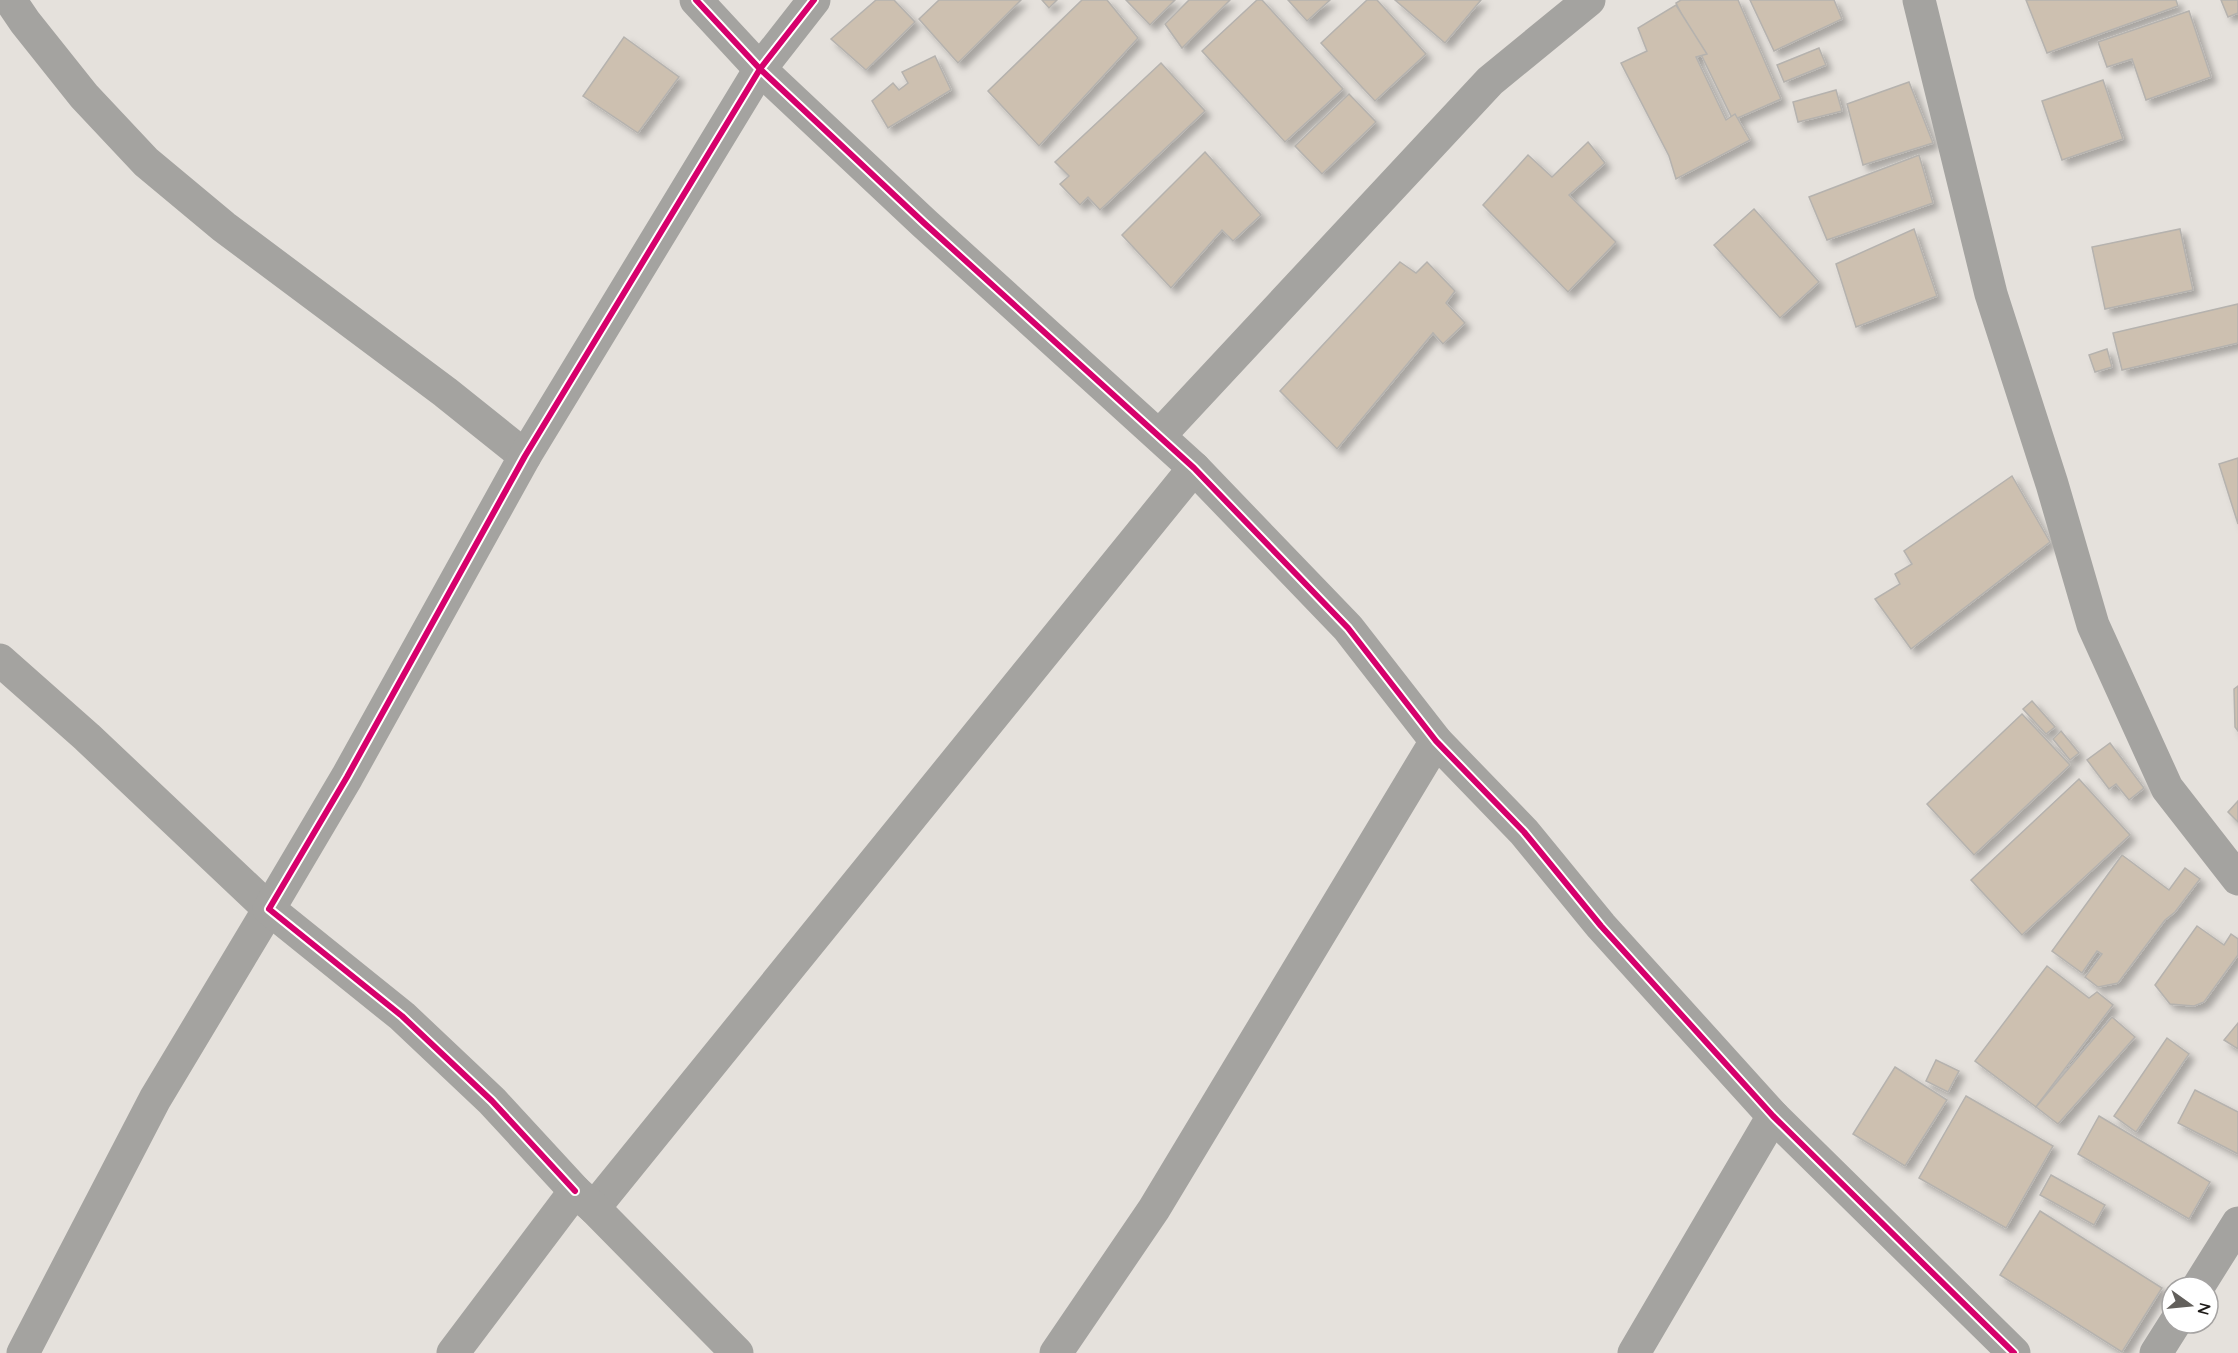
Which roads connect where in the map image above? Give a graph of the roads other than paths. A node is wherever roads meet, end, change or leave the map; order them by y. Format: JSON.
{"nodes":[{"id":1,"x":10,"y":0,"type":"edge"},
{"id":2,"x":696,"y":0,"type":"edge"},
{"id":3,"x":814,"y":0,"type":"edge"},
{"id":4,"x":1589,"y":0,"type":"edge"},
{"id":5,"x":1919,"y":0,"type":"edge"},
{"id":6,"x":760,"y":69,"type":"junction"},
{"id":7,"x":1160,"y":435,"type":"junction"},
{"id":8,"x":525,"y":456,"type":"junction"},
{"id":9,"x":1194,"y":468,"type":"junction"},
{"id":10,"x":0,"y":660,"type":"edge"},
{"id":11,"x":1436,"y":741,"type":"junction"},
{"id":12,"x":2238,"y":879,"type":"edge"},
{"id":13,"x":269,"y":909,"type":"junction"},
{"id":14,"x":1773,"y":1116,"type":"junction"},
{"id":15,"x":584,"y":1200,"type":"junction"},
{"id":16,"x":2238,"y":1223,"type":"edge"},
{"id":17,"x":2206,"y":1275,"type":"edge"},
{"id":18,"x":2167,"y":1335,"type":"edge"},
{"id":19,"x":23,"y":1353,"type":"edge"},
{"id":20,"x":453,"y":1353,"type":"edge"},
{"id":21,"x":737,"y":1353,"type":"edge"},
{"id":22,"x":1056,"y":1353,"type":"edge"},
{"id":23,"x":1634,"y":1353,"type":"edge"},
{"id":24,"x":2014,"y":1353,"type":"edge"},
{"id":25,"x":2156,"y":1353,"type":"edge"}],
"edges":[{"from":1,"to":8,"type":"street"},
{"from":2,"to":6,"type":"street"},
{"from":3,"to":6,"type":"street"},
{"from":4,"to":7,"type":"street"},
{"from":5,"to":12,"type":"street"},
{"from":6,"to":7,"type":"street"},
{"from":6,"to":8,"type":"street"},
{"from":7,"to":9,"type":"street"},
{"from":8,"to":13,"type":"street"},
{"from":9,"to":11,"type":"street"},
{"from":9,"to":15,"type":"street"},
{"from":10,"to":13,"type":"street"},
{"from":11,"to":14,"type":"street"},
{"from":11,"to":22,"type":"street"},
{"from":13,"to":15,"type":"street"},
{"from":13,"to":19,"type":"street"},
{"from":14,"to":23,"type":"street"},
{"from":14,"to":24,"type":"street"},
{"from":15,"to":20,"type":"street"},
{"from":15,"to":21,"type":"street"},
{"from":16,"to":17,"type":"street"},
{"from":18,"to":25,"type":"street"}]}
